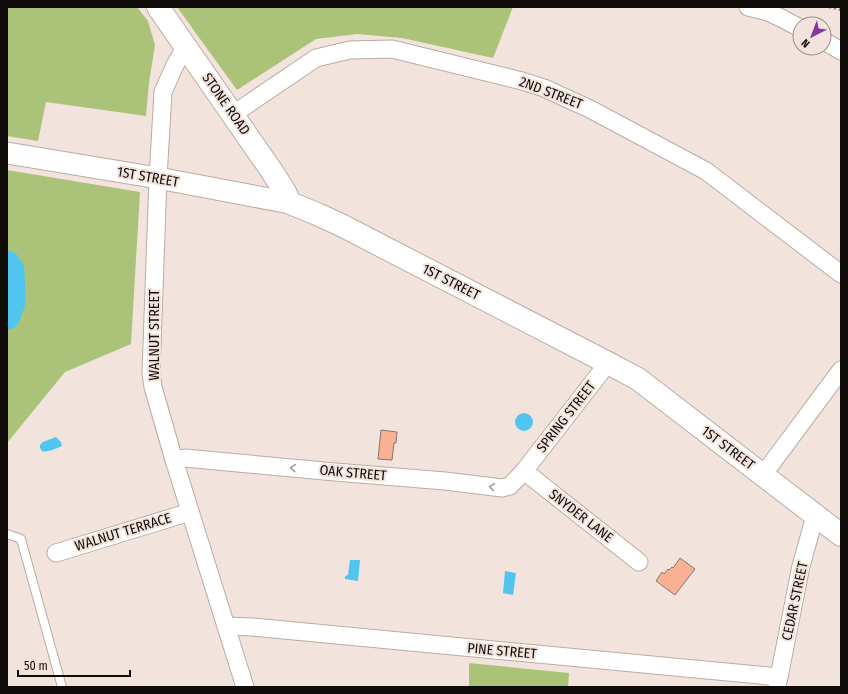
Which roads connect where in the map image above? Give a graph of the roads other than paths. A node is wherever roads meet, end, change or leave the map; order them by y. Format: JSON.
{"nodes":[{"id":1,"x":158,"y":7,"type":"edge"},
{"id":2,"x":748,"y":7,"type":"edge"},
{"id":3,"x":792,"y":24,"type":"edge"},
{"id":4,"x":186,"y":46,"type":"junction"},
{"id":5,"x":832,"y":46,"type":"edge"},
{"id":6,"x":841,"y":51,"type":"edge"},
{"id":7,"x":232,"y":115,"type":"junction"},
{"id":8,"x":7,"y":153,"type":"edge"},
{"id":9,"x":158,"y":178,"type":"junction"},
{"id":10,"x":290,"y":204,"type":"junction"},
{"id":11,"x":841,"y":274,"type":"edge"},
{"id":12,"x":608,"y":363,"type":"junction"},
{"id":13,"x":841,"y":370,"type":"edge"},
{"id":14,"x":174,"y":460,"type":"junction"},
{"id":15,"x":524,"y":471,"type":"junction"},
{"id":16,"x":763,"y":475,"type":"junction"},
{"id":17,"x":190,"y":512,"type":"junction"},
{"id":18,"x":815,"y":516,"type":"junction"},
{"id":19,"x":7,"y":534,"type":"edge"},
{"id":20,"x":841,"y":535,"type":"edge"},
{"id":21,"x":56,"y":553,"type":"dead end"},
{"id":22,"x":639,"y":562,"type":"dead end"},
{"id":23,"x":226,"y":626,"type":"junction"},
{"id":24,"x":778,"y":682,"type":"edge"},
{"id":25,"x":62,"y":687,"type":"edge"},
{"id":26,"x":244,"y":687,"type":"edge"}],
"edges":[{"from":1,"to":4,"type":"main road","name":"STONE ROAD"},
{"from":2,"to":3,"type":"street"},
{"from":4,"to":7,"type":"main road","name":"STONE ROAD"},
{"from":4,"to":9,"type":"street","name":"WALNUT STREET"},
{"from":5,"to":6,"type":"street"},
{"from":7,"to":10,"type":"main road","name":"STONE ROAD"},
{"from":7,"to":11,"type":"street","name":"2ND STREET"},
{"from":8,"to":9,"type":"street","name":"1ST STREET"},
{"from":9,"to":10,"type":"street","name":"1ST STREET"},
{"from":9,"to":14,"type":"street","name":"WALNUT STREET"},
{"from":10,"to":12,"type":"main road","name":"1ST STREET"},
{"from":12,"to":15,"type":"street","name":"SPRING STREET"},
{"from":12,"to":16,"type":"main road","name":"1ST STREET"},
{"from":13,"to":16,"type":"street"},
{"from":15,"to":14,"type":"street","name":"OAK STREET","one_way":true},
{"from":14,"to":17,"type":"street","name":"WALNUT STREET"},
{"from":15,"to":22,"type":"street","name":"SNYDER LANE"},
{"from":16,"to":18,"type":"main road","name":"1ST STREET"},
{"from":17,"to":21,"type":"street","name":"WALNUT TERRACE"},
{"from":17,"to":23,"type":"street","name":"WALNUT STREET"},
{"from":18,"to":20,"type":"main road","name":"1ST STREET"},
{"from":18,"to":24,"type":"street","name":"CEDAR STREET"},
{"from":19,"to":25,"type":"lane"},
{"from":23,"to":24,"type":"street","name":"PINE STREET"},
{"from":23,"to":26,"type":"street","name":"WALNUT STREET"}]}
